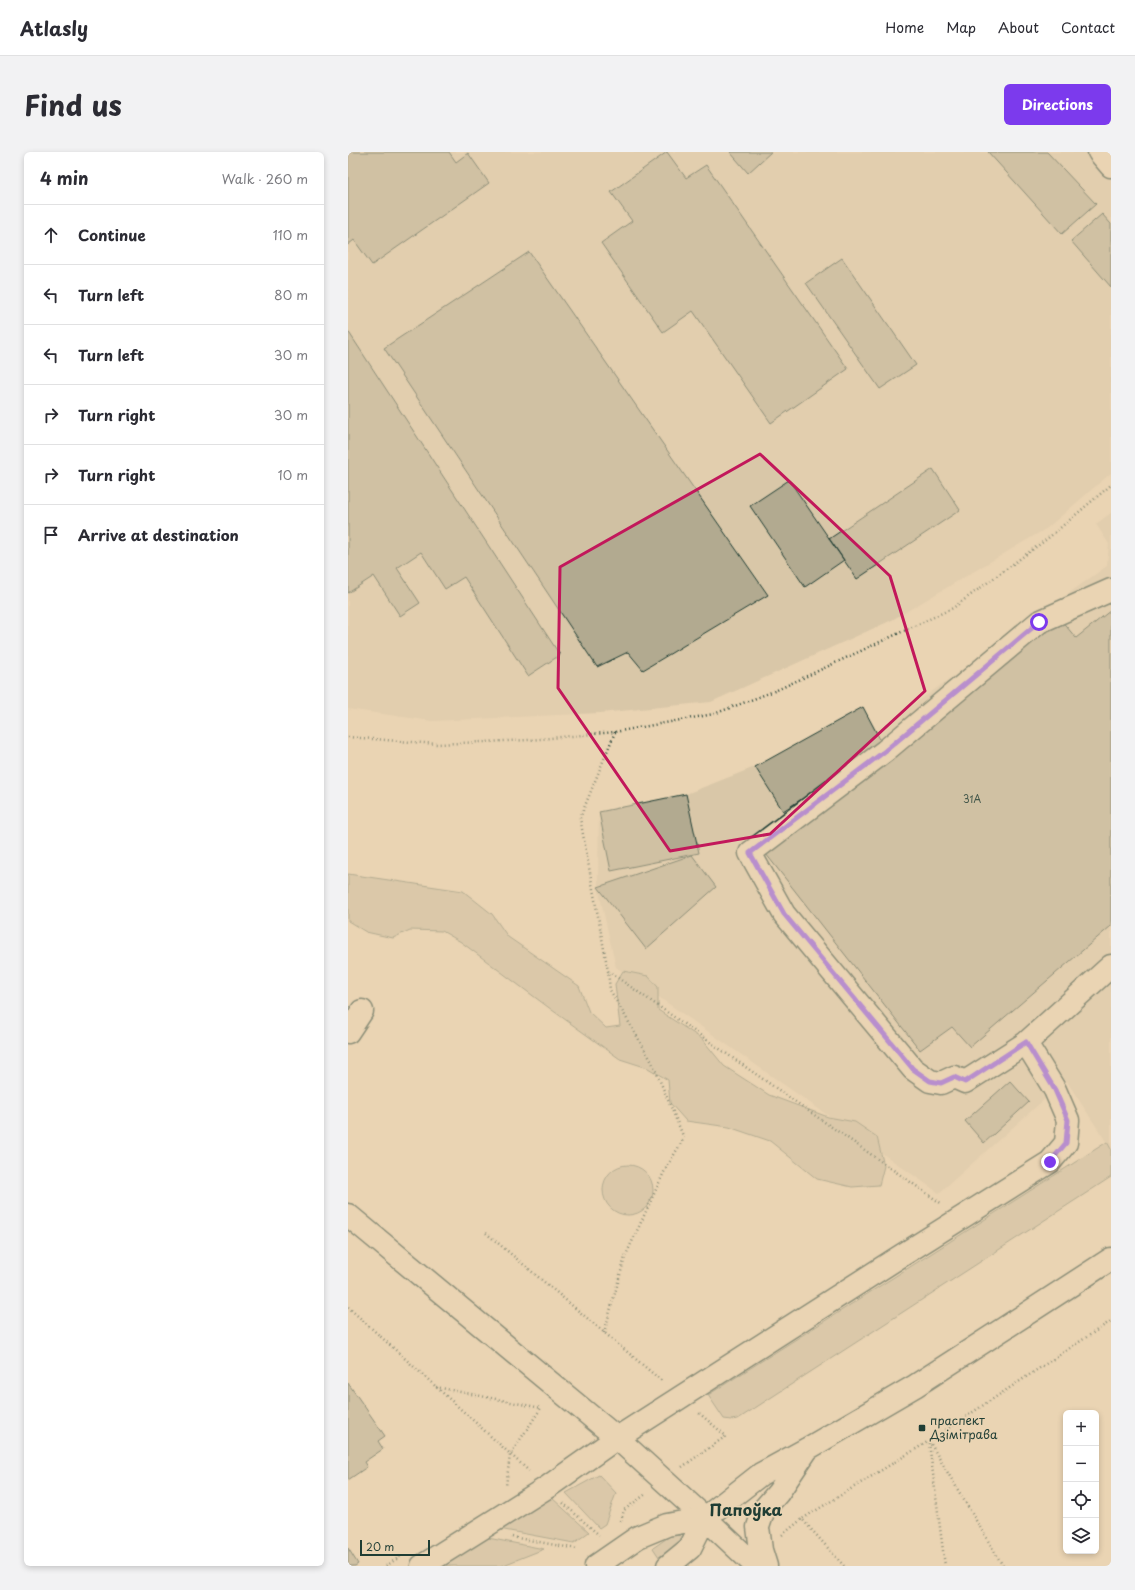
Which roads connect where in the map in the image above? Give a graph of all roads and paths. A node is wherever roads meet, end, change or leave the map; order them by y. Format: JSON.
{"nodes":[{"id":1,"x":1099,"y":152,"type":"edge"},
{"id":2,"x":1111,"y":166,"type":"edge"},
{"id":3,"x":1111,"y":485,"type":"edge"},
{"id":4,"x":1111,"y":590,"type":"edge"},
{"id":5,"x":615,"y":732,"type":"junction"},
{"id":6,"x":348,"y":737,"type":"edge"},
{"id":7,"x":1111,"y":966,"type":"edge"},
{"id":8,"x":608,"y":971,"type":"junction"},
{"id":9,"x":362,"y":1011,"type":"dead end"},
{"id":10,"x":348,"y":1032,"type":"edge"},
{"id":11,"x":1026,"y":1042,"type":"junction"},
{"id":12,"x":348,"y":1214,"type":"edge"},
{"id":13,"x":962,"y":1217,"type":"junction"},
{"id":14,"x":486,"y":1233,"type":"dead end"},
{"id":15,"x":1109,"y":1264,"type":"edge"},
{"id":16,"x":348,"y":1308,"type":"edge"},
{"id":17,"x":1111,"y":1321,"type":"edge"},
{"id":18,"x":604,"y":1333,"type":"junction"},
{"id":19,"x":436,"y":1387,"type":"junction"},
{"id":20,"x":681,"y":1397,"type":"junction"},
{"id":21,"x":726,"y":1436,"type":"dead end"},
{"id":22,"x":617,"y":1438,"type":"junction"},
{"id":23,"x":929,"y":1441,"type":"junction"},
{"id":24,"x":807,"y":1449,"type":"junction"},
{"id":25,"x":510,"y":1455,"type":"junction"},
{"id":26,"x":546,"y":1487,"type":"junction"},
{"id":27,"x":506,"y":1489,"type":"dead end"},
{"id":28,"x":705,"y":1518,"type":"junction"},
{"id":29,"x":802,"y":1519,"type":"junction"},
{"id":30,"x":478,"y":1530,"type":"junction"},
{"id":31,"x":599,"y":1535,"type":"dead end"},
{"id":32,"x":777,"y":1538,"type":"dead end"},
{"id":33,"x":577,"y":1549,"type":"dead end"},
{"id":34,"x":422,"y":1566,"type":"edge"},
{"id":35,"x":596,"y":1566,"type":"edge"},
{"id":36,"x":668,"y":1566,"type":"edge"},
{"id":37,"x":756,"y":1566,"type":"edge"},
{"id":38,"x":766,"y":1566,"type":"edge"},
{"id":39,"x":844,"y":1566,"type":"edge"},
{"id":40,"x":945,"y":1566,"type":"edge"},
{"id":41,"x":1003,"y":1566,"type":"edge"}],
"edges":[{"from":1,"to":2,"type":"main road"},
{"from":3,"to":5,"type":"path"},
{"from":4,"to":11,"type":"main road"},
{"from":5,"to":6,"type":"path"},
{"from":5,"to":8,"type":"path"},
{"from":7,"to":11,"type":"main road"},
{"from":8,"to":13,"type":"path"},
{"from":8,"to":18,"type":"path"},
{"from":9,"to":10,"type":"main road"},
{"from":11,"to":13,"type":"main road"},
{"from":12,"to":22,"type":"main road"},
{"from":13,"to":20,"type":"main road"},
{"from":14,"to":18,"type":"path"},
{"from":15,"to":24,"type":"main road"},
{"from":16,"to":19,"type":"path"},
{"from":17,"to":23,"type":"path"},
{"from":18,"to":20,"type":"path"},
{"from":19,"to":25,"type":"path"},
{"from":19,"to":25,"type":"path"},
{"from":20,"to":21,"type":"path"},
{"from":20,"to":22,"type":"main road"},
{"from":22,"to":26,"type":"main road"},
{"from":22,"to":28,"type":"main road"},
{"from":23,"to":29,"type":"path"},
{"from":23,"to":40,"type":"path"},
{"from":23,"to":41,"type":"path"},
{"from":24,"to":28,"type":"main road"},
{"from":24,"to":38,"type":"main road"},
{"from":25,"to":26,"type":"path"},
{"from":25,"to":27,"type":"path"},
{"from":26,"to":30,"type":"main road"},
{"from":26,"to":31,"type":"path"},
{"from":28,"to":35,"type":"main road"},
{"from":28,"to":36,"type":"main road"},
{"from":28,"to":37,"type":"main road"},
{"from":29,"to":32,"type":"path"},
{"from":29,"to":39,"type":"path"},
{"from":30,"to":33,"type":"path"},
{"from":30,"to":34,"type":"main road"}]}
